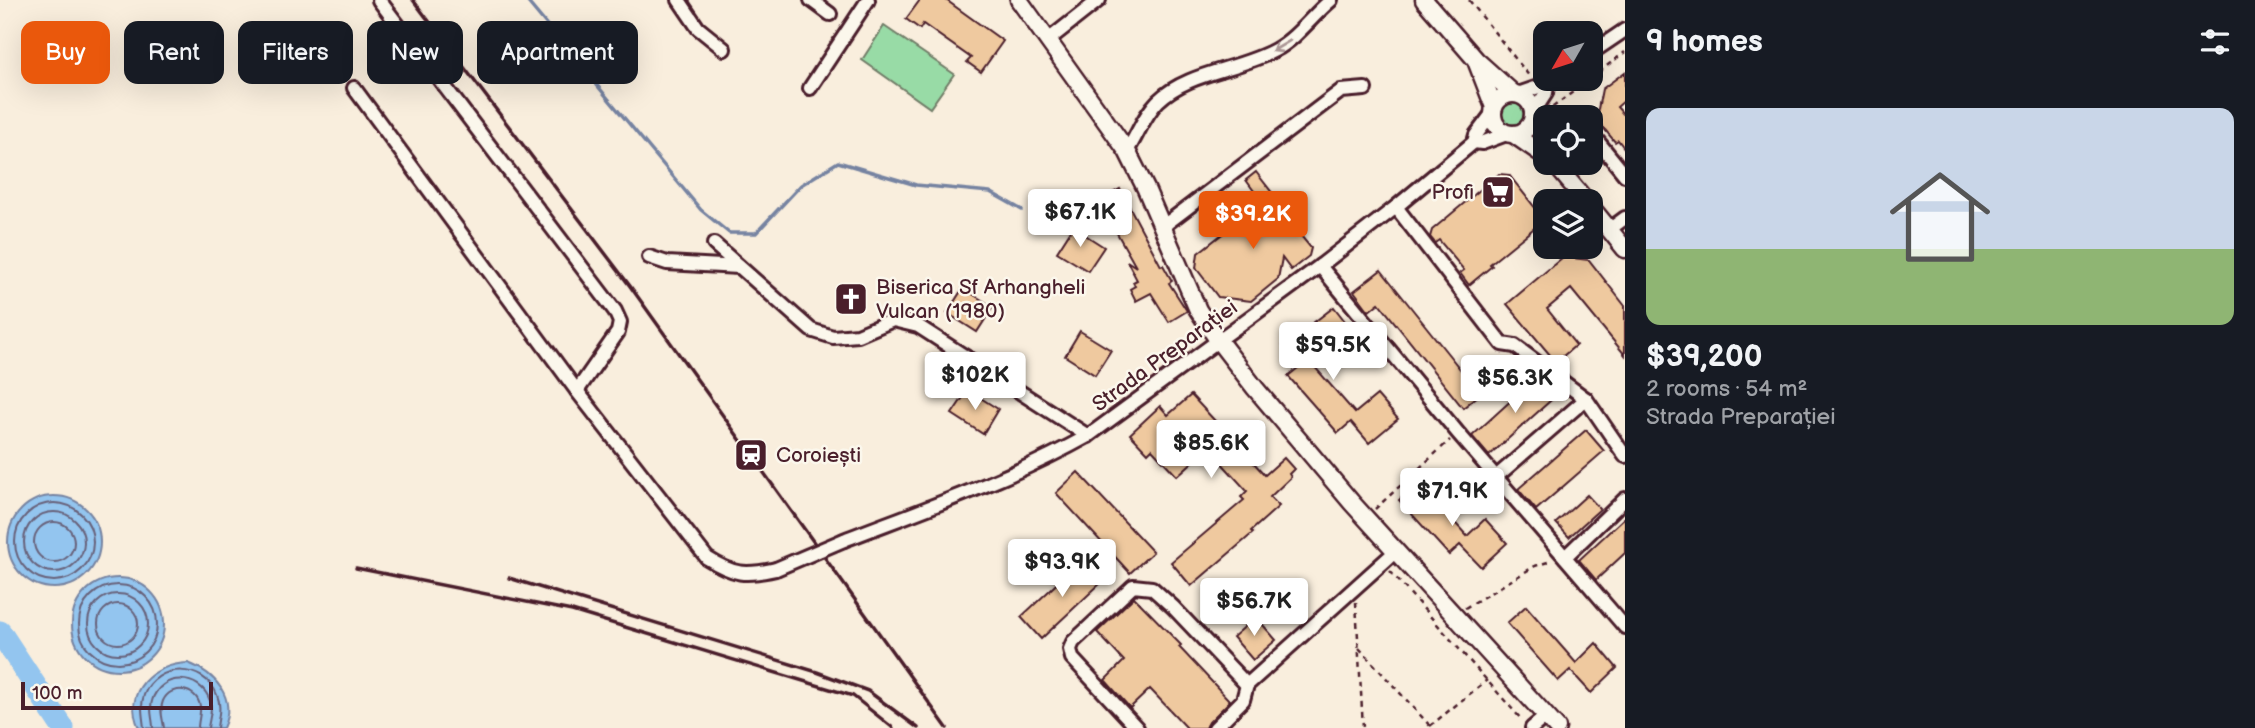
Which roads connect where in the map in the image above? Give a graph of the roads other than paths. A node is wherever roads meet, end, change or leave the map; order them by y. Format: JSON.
{"nodes":[{"id":1,"x":379,"y":0,"type":"edge"},
{"id":2,"x":679,"y":0,"type":"edge"},
{"id":3,"x":811,"y":0,"type":"edge"},
{"id":4,"x":867,"y":0,"type":"edge"},
{"id":5,"x":1019,"y":0,"type":"edge"},
{"id":6,"x":1099,"y":0,"type":"edge"},
{"id":7,"x":1331,"y":0,"type":"edge"},
{"id":8,"x":1424,"y":0,"type":"edge"},
{"id":9,"x":830,"y":14,"type":"dead end"},
{"id":10,"x":1625,"y":21,"type":"edge"},
{"id":11,"x":1619,"y":32,"type":"edge"},
{"id":12,"x":1047,"y":41,"type":"junction"},
{"id":13,"x":1603,"y":44,"type":"edge"},
{"id":14,"x":724,"y":49,"type":"dead end"},
{"id":15,"x":1476,"y":60,"type":"junction"},
{"id":16,"x":354,"y":88,"type":"dead end"},
{"id":17,"x":810,"y":88,"type":"dead end"},
{"id":18,"x":1365,"y":89,"type":"dead end"},
{"id":19,"x":1533,"y":89,"type":"edge"},
{"id":20,"x":1516,"y":94,"type":"junction"},
{"id":21,"x":1494,"y":109,"type":"junction"},
{"id":22,"x":1533,"y":114,"type":"joint"},
{"id":23,"x":1511,"y":133,"type":"junction"},
{"id":24,"x":1474,"y":142,"type":"junction"},
{"id":25,"x":1533,"y":148,"type":"edge"},
{"id":26,"x":1603,"y":148,"type":"edge"},
{"id":27,"x":1127,"y":151,"type":"junction"},
{"id":28,"x":1564,"y":175,"type":"edge"},
{"id":29,"x":1625,"y":175,"type":"edge"},
{"id":30,"x":1576,"y":189,"type":"edge"},
{"id":31,"x":1396,"y":207,"type":"junction"},
{"id":32,"x":1625,"y":218,"type":"edge"},
{"id":33,"x":1603,"y":221,"type":"edge"},
{"id":34,"x":1162,"y":227,"type":"junction"},
{"id":35,"x":1610,"y":229,"type":"junction"},
{"id":36,"x":714,"y":244,"type":"dead end"},
{"id":37,"x":1625,"y":249,"type":"edge"},
{"id":38,"x":649,"y":257,"type":"dead end"},
{"id":39,"x":1320,"y":266,"type":"junction"},
{"id":40,"x":739,"y":267,"type":"junction"},
{"id":41,"x":1218,"y":340,"type":"junction"},
{"id":42,"x":577,"y":391,"type":"junction"},
{"id":43,"x":1586,"y":399,"type":"junction"},
{"id":44,"x":1088,"y":436,"type":"junction"},
{"id":45,"x":1625,"y":456,"type":"edge"},
{"id":46,"x":1496,"y":477,"type":"junction"},
{"id":47,"x":1625,"y":499,"type":"edge"},
{"id":48,"x":1396,"y":551,"type":"junction"},
{"id":49,"x":1565,"y":557,"type":"junction"},
{"id":50,"x":1625,"y":626,"type":"edge"},
{"id":51,"x":1247,"y":685,"type":"junction"},
{"id":52,"x":1552,"y":722,"type":"edge"},
{"id":53,"x":1137,"y":728,"type":"edge"},
{"id":54,"x":1215,"y":728,"type":"edge"},
{"id":55,"x":1531,"y":728,"type":"edge"}],
"edges":[{"from":1,"to":42,"type":"street"},
{"from":2,"to":14,"type":"street"},
{"from":3,"to":9,"type":"street"},
{"from":4,"to":17,"type":"street"},
{"from":5,"to":12,"type":"main road"},
{"from":6,"to":12,"type":"street"},
{"from":7,"to":27,"type":"street","one_way":true},
{"from":8,"to":15,"type":"main road"},
{"from":10,"to":11,"type":"street"},
{"from":11,"to":13,"type":"street"},
{"from":12,"to":27,"type":"main road"},
{"from":15,"to":20,"type":"main road"},
{"from":15,"to":21,"type":"main road"},
{"from":16,"to":42,"type":"street","name":"Strada Preparației"},
{"from":18,"to":34,"type":"street"},
{"from":19,"to":20,"type":"street"},
{"from":20,"to":21,"type":"main road"},
{"from":20,"to":22,"type":"main road"},
{"from":21,"to":23,"type":"main road"},
{"from":21,"to":24,"type":"street","name":"Strada Preparației"},
{"from":22,"to":23,"type":"main road"},
{"from":23,"to":24,"type":"street","name":"Strada Preparației"},
{"from":23,"to":25,"type":"main road"},
{"from":24,"to":31,"type":"street","name":"Strada Preparației"},
{"from":26,"to":29,"type":"street"},
{"from":27,"to":34,"type":"main road"},
{"from":28,"to":30,"type":"main road"},
{"from":31,"to":39,"type":"street","name":"Strada Preparației"},
{"from":31,"to":43,"type":"street"},
{"from":32,"to":35,"type":"street"},
{"from":33,"to":35,"type":"main road"},
{"from":34,"to":41,"type":"main road"},
{"from":35,"to":37,"type":"main road"},
{"from":36,"to":40,"type":"street"},
{"from":38,"to":40,"type":"street"},
{"from":39,"to":41,"type":"street","name":"Strada Preparației"},
{"from":39,"to":46,"type":"street"},
{"from":40,"to":44,"type":"street"},
{"from":41,"to":44,"type":"street","name":"Strada Preparației"},
{"from":41,"to":48,"type":"main road"},
{"from":42,"to":44,"type":"street","name":"Strada Preparației","bridge":true},
{"from":43,"to":45,"type":"street"},
{"from":43,"to":46,"type":"street"},
{"from":46,"to":49,"type":"street"},
{"from":47,"to":49,"type":"street"},
{"from":48,"to":51,"type":"street"},
{"from":48,"to":52,"type":"main road"},
{"from":49,"to":50,"type":"street"},
{"from":51,"to":53,"type":"street"},
{"from":51,"to":54,"type":"street"},
{"from":52,"to":55,"type":"street"}]}
